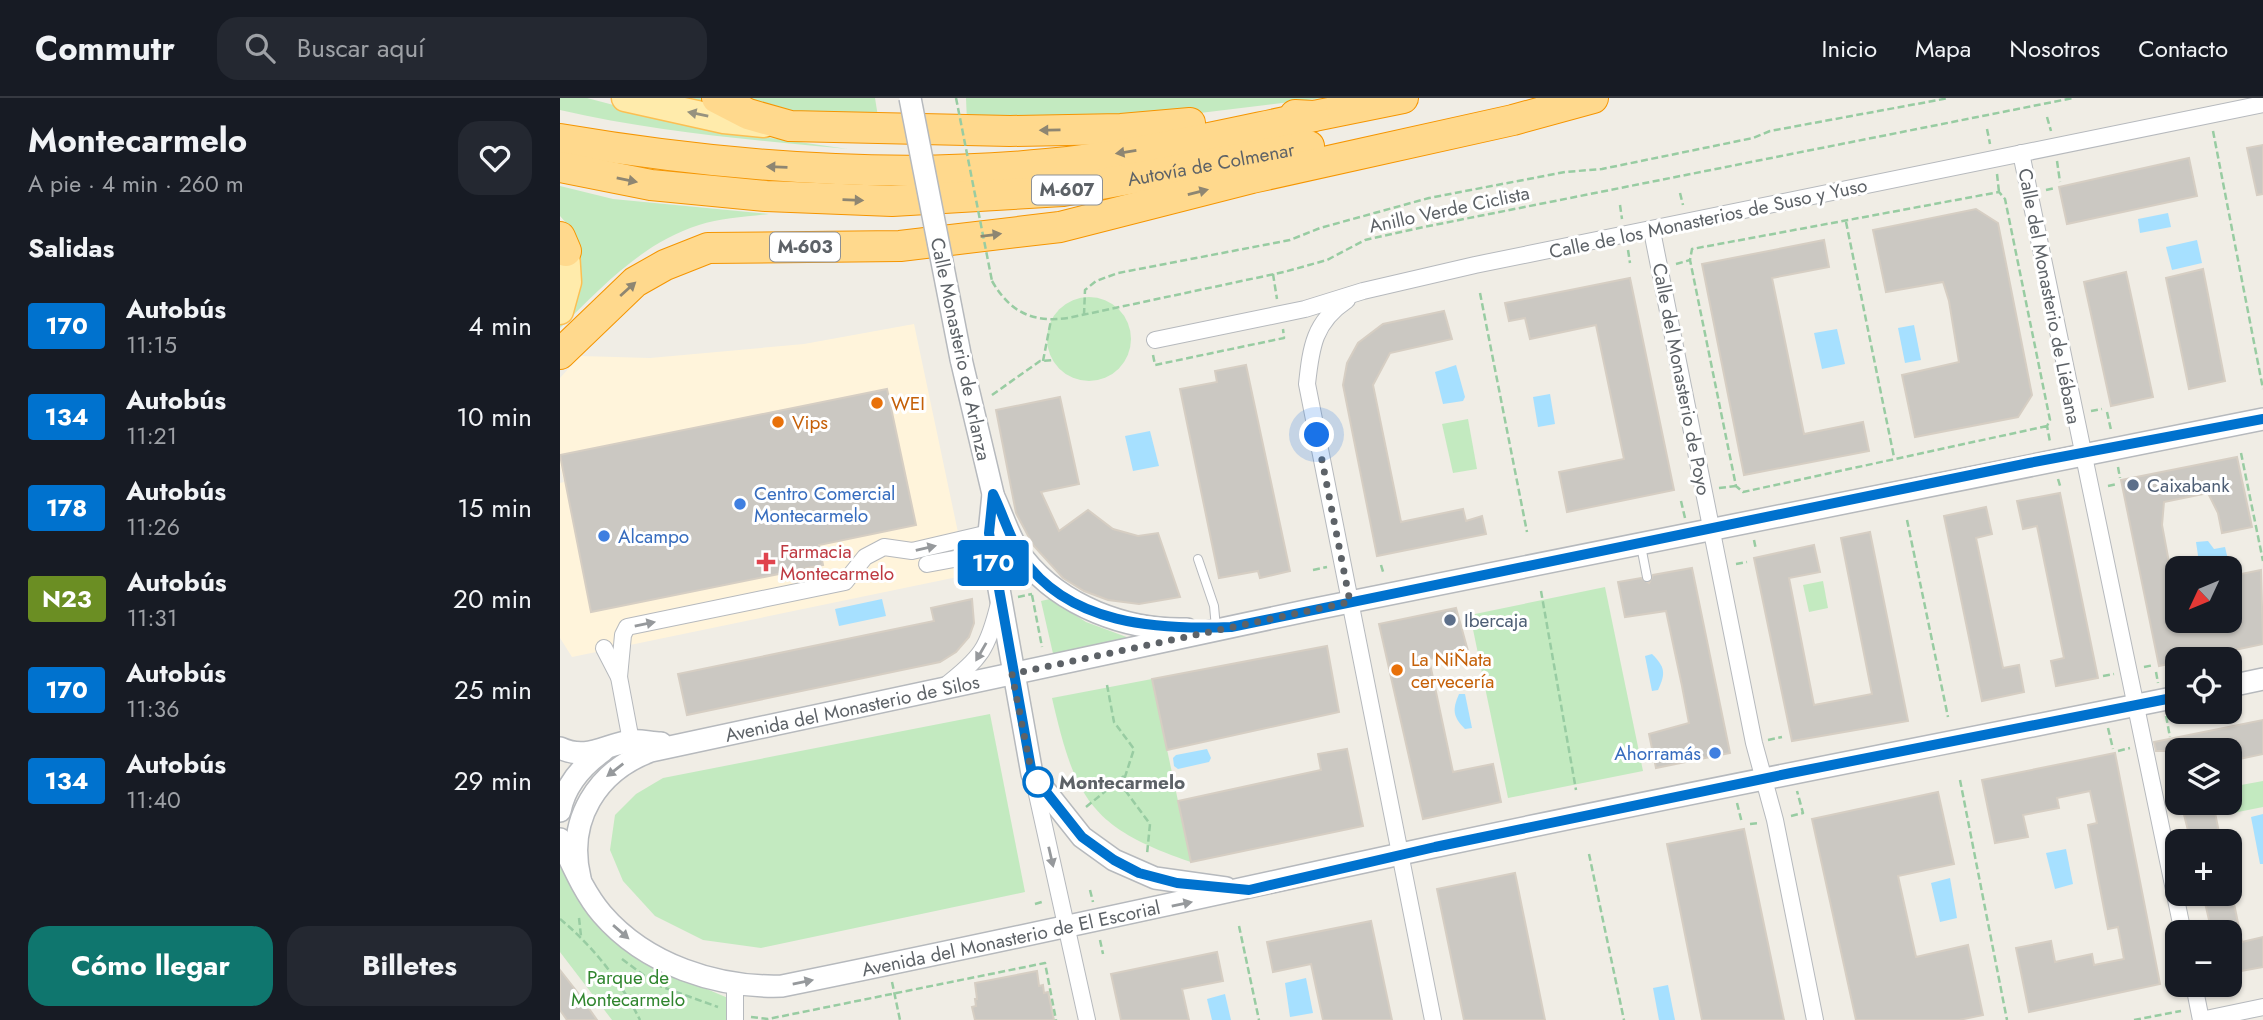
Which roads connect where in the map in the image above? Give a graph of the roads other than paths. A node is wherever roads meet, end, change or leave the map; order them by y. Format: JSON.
{"nodes":[{"id":1,"x":625,"y":98,"type":"edge"},
{"id":2,"x":717,"y":98,"type":"edge"},
{"id":3,"x":910,"y":98,"type":"edge"},
{"id":4,"x":1363,"y":98,"type":"edge"},
{"id":5,"x":1403,"y":98,"type":"edge"},
{"id":6,"x":1569,"y":98,"type":"edge"},
{"id":7,"x":1592,"y":98,"type":"edge"},
{"id":8,"x":2263,"y":104,"type":"edge"},
{"id":9,"x":1314,"y":116,"type":"junction"},
{"id":10,"x":790,"y":126,"type":"junction"},
{"id":11,"x":560,"y":139,"type":"edge"},
{"id":12,"x":2021,"y":153,"type":"junction"},
{"id":13,"x":560,"y":167,"type":"edge"},
{"id":14,"x":1652,"y":231,"type":"junction"},
{"id":15,"x":563,"y":244,"type":"edge"},
{"id":16,"x":1363,"y":291,"type":"junction"},
{"id":17,"x":560,"y":311,"type":"edge"},
{"id":18,"x":566,"y":345,"type":"edge"},
{"id":19,"x":1154,"y":346,"type":"road end"},
{"id":20,"x":2263,"y":419,"type":"edge"},
{"id":21,"x":2082,"y":453,"type":"junction"},
{"id":22,"x":993,"y":494,"type":"junction"},
{"id":23,"x":1712,"y":528,"type":"junction"},
{"id":24,"x":990,"y":542,"type":"junction"},
{"id":25,"x":1641,"y":543,"type":"junction"},
{"id":26,"x":1198,"y":559,"type":"dead end"},
{"id":27,"x":927,"y":564,"type":"dead end"},
{"id":28,"x":1647,"y":577,"type":"dead end"},
{"id":29,"x":999,"y":601,"type":"junction"},
{"id":30,"x":1350,"y":602,"type":"junction"},
{"id":31,"x":1223,"y":627,"type":"junction"},
{"id":32,"x":604,"y":648,"type":"dead end"},
{"id":33,"x":1012,"y":674,"type":"junction"},
{"id":34,"x":619,"y":677,"type":"junction"},
{"id":35,"x":2263,"y":679,"type":"edge"},
{"id":36,"x":2242,"y":683,"type":"edge"},
{"id":37,"x":942,"y":689,"type":"junction"},
{"id":38,"x":2165,"y":699,"type":"edge"},
{"id":39,"x":2137,"y":705,"type":"junction"},
{"id":40,"x":631,"y":741,"type":"junction"},
{"id":41,"x":677,"y":745,"type":"junction"},
{"id":42,"x":560,"y":748,"type":"edge"},
{"id":43,"x":605,"y":750,"type":"junction"},
{"id":44,"x":1032,"y":774,"type":"junction"},
{"id":45,"x":1764,"y":780,"type":"junction"},
{"id":46,"x":560,"y":811,"type":"edge"},
{"id":47,"x":560,"y":839,"type":"edge"},
{"id":48,"x":1399,"y":855,"type":"junction"},
{"id":49,"x":580,"y":878,"type":"junction"},
{"id":50,"x":1249,"y":890,"type":"junction"},
{"id":51,"x":2180,"y":920,"type":"edge"},
{"id":52,"x":1067,"y":928,"type":"junction"},
{"id":53,"x":735,"y":985,"type":"junction"},
{"id":54,"x":2196,"y":997,"type":"edge"},
{"id":55,"x":2263,"y":1007,"type":"edge"},
{"id":56,"x":735,"y":1020,"type":"edge"},
{"id":57,"x":1087,"y":1020,"type":"edge"},
{"id":58,"x":1433,"y":1020,"type":"edge"},
{"id":59,"x":1815,"y":1020,"type":"edge"},
{"id":60,"x":2201,"y":1020,"type":"edge"}],
"edges":[{"from":10,"to":1,"type":"main road","one_way":true},
{"from":2,"to":10,"type":"highway"},
{"from":3,"to":22,"type":"street","name":"Calle Monasterio de Arlanza","bridge":true},
{"from":4,"to":9,"type":"lane"},
{"from":5,"to":9,"type":"highway","number":"M-607"},
{"from":13,"to":6,"type":"highway","name":"Autovía de Colmenar","number":"M-607","one_way":true},
{"from":18,"to":7,"type":"highway","number":"M-603","one_way":true},
{"from":8,"to":12,"type":"street","name":"Calle de los Monasterios de Suso y Yuso"},
{"from":9,"to":10,"type":"highway","one_way":true},
{"from":9,"to":11,"type":"highway","name":"Autovía de Colmenar","number":"M-607","one_way":true},
{"from":12,"to":14,"type":"street","name":"Calle de los Monasterios de Suso y Yuso"},
{"from":12,"to":21,"type":"street","name":"Calle del Monasterio de Liébana"},
{"from":14,"to":16,"type":"street","name":"Calle de los Monasterios de Suso y Yuso"},
{"from":14,"to":23,"type":"street","name":"Calle del Monasterio de Poyo"},
{"from":15,"to":17,"type":"main road"},
{"from":16,"to":19,"type":"street","name":"Calle de los Monasterios de Suso y Yuso"},
{"from":16,"to":30,"type":"street"},
{"from":20,"to":21,"type":"street","name":"Avenida del Monasterio de Silos"},
{"from":21,"to":23,"type":"street","name":"Avenida del Monasterio de Silos"},
{"from":21,"to":39,"type":"street","name":"Calle del Monasterio de Liébana"},
{"from":22,"to":24,"type":"street","name":"Calle Monasterio de Arlanza"},
{"from":22,"to":31,"type":"street","name":"Avenida del Monasterio de Silos"},
{"from":23,"to":25,"type":"street","name":"Avenida del Monasterio de Silos"},
{"from":23,"to":45,"type":"street","name":"Calle del Monasterio de Poyo"},
{"from":24,"to":27,"type":"street"},
{"from":24,"to":29,"type":"street","name":"Calle Monasterio de Arlanza"},
{"from":34,"to":24,"type":"street","one_way":true},
{"from":25,"to":28,"type":"lane"},
{"from":25,"to":30,"type":"street","name":"Avenida del Monasterio de Silos"},
{"from":26,"to":31,"type":"lane"},
{"from":29,"to":33,"type":"street","name":"Calle Monasterio de Arlanza"},
{"from":29,"to":37,"type":"street","name":"Calle Monasterio de Arlanza","one_way":true},
{"from":30,"to":31,"type":"street","name":"Avenida del Monasterio de Silos"},
{"from":30,"to":48,"type":"street"},
{"from":31,"to":33,"type":"street","name":"Avenida del Monasterio de Silos"},
{"from":32,"to":34,"type":"street"},
{"from":33,"to":37,"type":"street","name":"Avenida del Monasterio de Silos"},
{"from":33,"to":44,"type":"street","name":"Calle Monasterio de Arlanza"},
{"from":34,"to":40,"type":"street"},
{"from":35,"to":36,"type":"street"},
{"from":37,"to":41,"type":"street","name":"Avenida del Monasterio de Silos"},
{"from":38,"to":39,"type":"street","name":"Avenida del Monasterio de El Escorial"},
{"from":39,"to":45,"type":"street","name":"Avenida del Monasterio de El Escorial"},
{"from":39,"to":51,"type":"street","name":"Calle del Monasterio de Liébana"},
{"from":40,"to":41,"type":"street","name":"Avenida del Monasterio de Silos"},
{"from":40,"to":43,"type":"street","name":"Avenida del Monasterio de Silos"},
{"from":41,"to":49,"type":"street","name":"Avenida del Monasterio de Silos","one_way":true},
{"from":42,"to":43,"type":"street","name":"Avenida del Monasterio de Silos"},
{"from":43,"to":46,"type":"street"},
{"from":44,"to":50,"type":"street"},
{"from":44,"to":52,"type":"street","name":"Calle Monasterio de Arlanza","one_way":true},
{"from":45,"to":48,"type":"street","name":"Avenida del Monasterio de El Escorial"},
{"from":45,"to":59,"type":"street","name":"Calle del Monasterio de Poyo"},
{"from":47,"to":49,"type":"street"},
{"from":48,"to":50,"type":"street","name":"Avenida del Monasterio de El Escorial"},
{"from":48,"to":58,"type":"street"},
{"from":49,"to":53,"type":"street","name":"Avenida del Monasterio de El Escorial","one_way":true},
{"from":52,"to":50,"type":"street","name":"Avenida del Monasterio de El Escorial","one_way":true},
{"from":53,"to":52,"type":"street","name":"Avenida del Monasterio de El Escorial","one_way":true},
{"from":52,"to":57,"type":"street","name":"Calle Monasterio de Arlanza"},
{"from":53,"to":56,"type":"street"},
{"from":54,"to":60,"type":"street"},
{"from":55,"to":60,"type":"street"}]}
